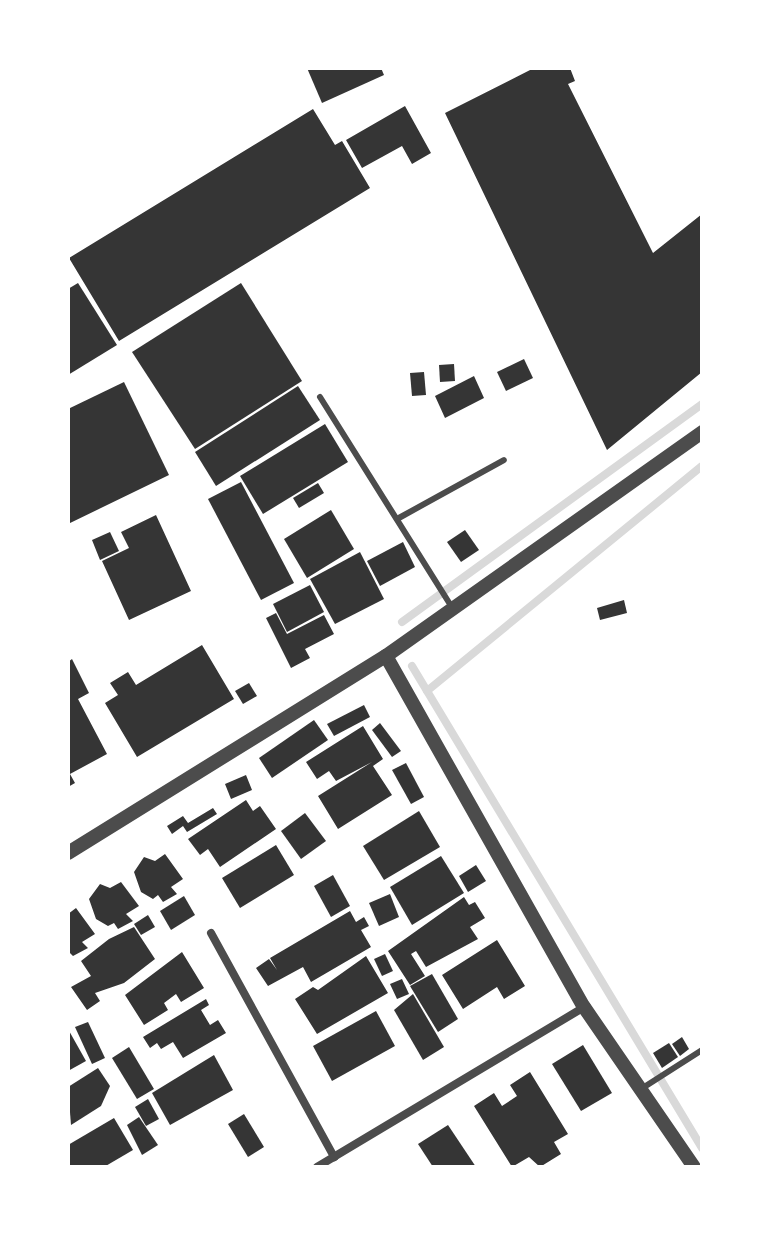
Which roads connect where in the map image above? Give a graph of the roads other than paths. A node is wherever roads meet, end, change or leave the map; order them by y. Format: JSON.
{"nodes":[{"id":1,"x":320,"y":397,"type":"dead end"},
{"id":2,"x":702,"y":432,"type":"edge"},
{"id":3,"x":504,"y":460,"type":"dead end"},
{"id":4,"x":397,"y":519,"type":"junction"},
{"id":5,"x":453,"y":609,"type":"junction"},
{"id":6,"x":386,"y":656,"type":"junction"},
{"id":7,"x":68,"y":853,"type":"edge"},
{"id":8,"x":211,"y":933,"type":"dead end"},
{"id":9,"x":584,"y":1007,"type":"junction"},
{"id":10,"x":702,"y":1050,"type":"edge"},
{"id":11,"x":641,"y":1089,"type":"junction"},
{"id":12,"x":334,"y":1157,"type":"junction"},
{"id":13,"x":317,"y":1167,"type":"edge"},
{"id":14,"x":694,"y":1167,"type":"edge"}],
"edges":[{"from":1,"to":4,"type":"lane"},
{"from":2,"to":5,"type":"street"},
{"from":3,"to":4,"type":"lane"},
{"from":4,"to":5,"type":"lane"},
{"from":5,"to":6,"type":"street"},
{"from":6,"to":7,"type":"street"},
{"from":6,"to":9,"type":"street"},
{"from":8,"to":12,"type":"street"},
{"from":9,"to":11,"type":"street"},
{"from":9,"to":12,"type":"street"},
{"from":10,"to":11,"type":"lane"},
{"from":11,"to":14,"type":"street"},
{"from":12,"to":13,"type":"street"}]}
